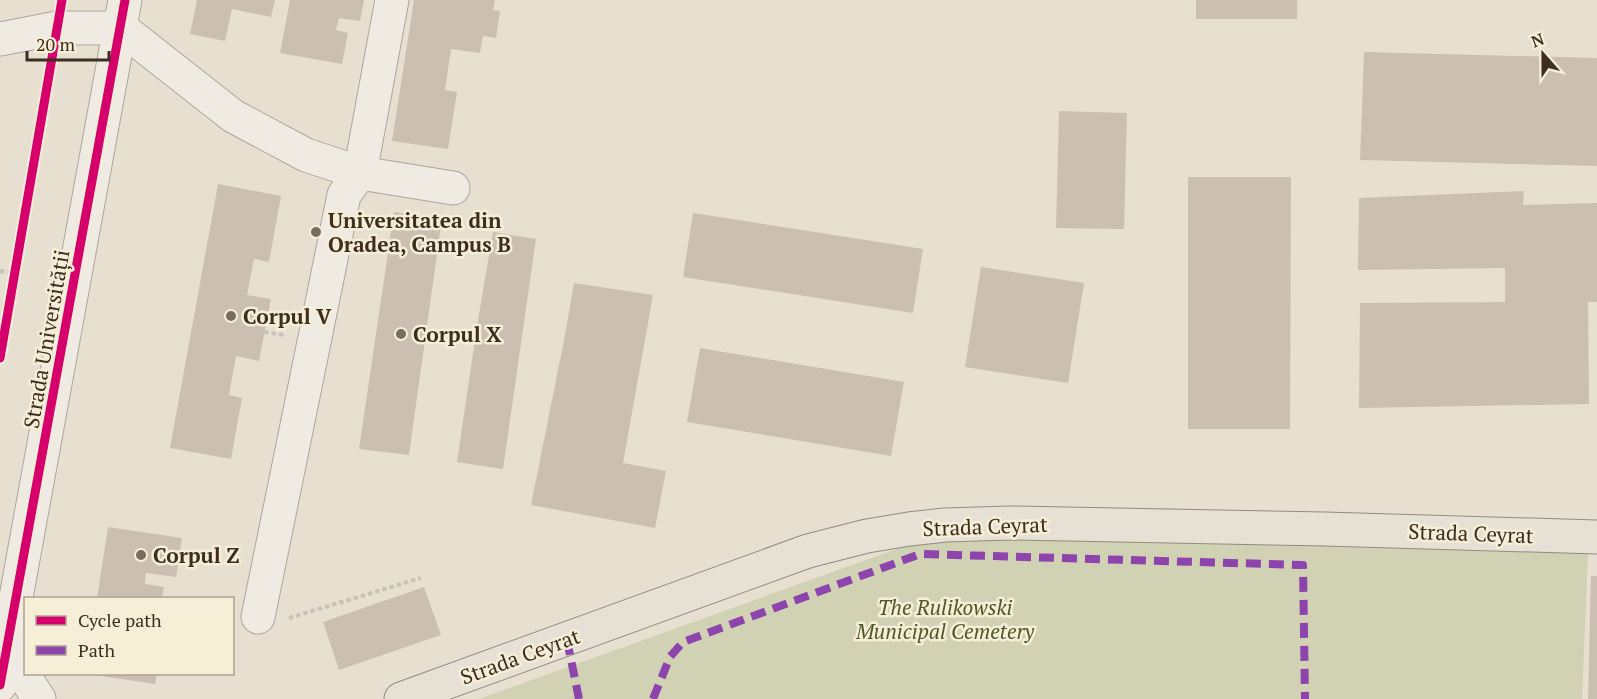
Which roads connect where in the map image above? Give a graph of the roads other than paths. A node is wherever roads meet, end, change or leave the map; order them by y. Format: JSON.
{"nodes":[{"id":1,"x":392,"y":0,"type":"edge"},
{"id":2,"x":123,"y":14,"type":"edge"},
{"id":3,"x":0,"y":39,"type":"edge"},
{"id":4,"x":360,"y":172,"type":"junction"},
{"id":5,"x":453,"y":188,"type":"dead end"},
{"id":6,"x":1597,"y":537,"type":"edge"},
{"id":7,"x":258,"y":617,"type":"road end"},
{"id":8,"x":6,"y":648,"type":"junction"},
{"id":9,"x":0,"y":684,"type":"edge"},
{"id":10,"x":39,"y":699,"type":"edge"},
{"id":11,"x":401,"y":699,"type":"edge"}],
"edges":[{"from":1,"to":4,"type":"street"},
{"from":2,"to":3,"type":"street"},
{"from":2,"to":4,"type":"street"},
{"from":2,"to":8,"type":"street","name":"Strada Universității"},
{"from":4,"to":5,"type":"street"},
{"from":4,"to":7,"type":"street"},
{"from":6,"to":11,"type":"main road","name":"Strada Ceyrat"},
{"from":8,"to":9,"type":"street","name":"Strada Universității"},
{"from":8,"to":10,"type":"street"}]}
